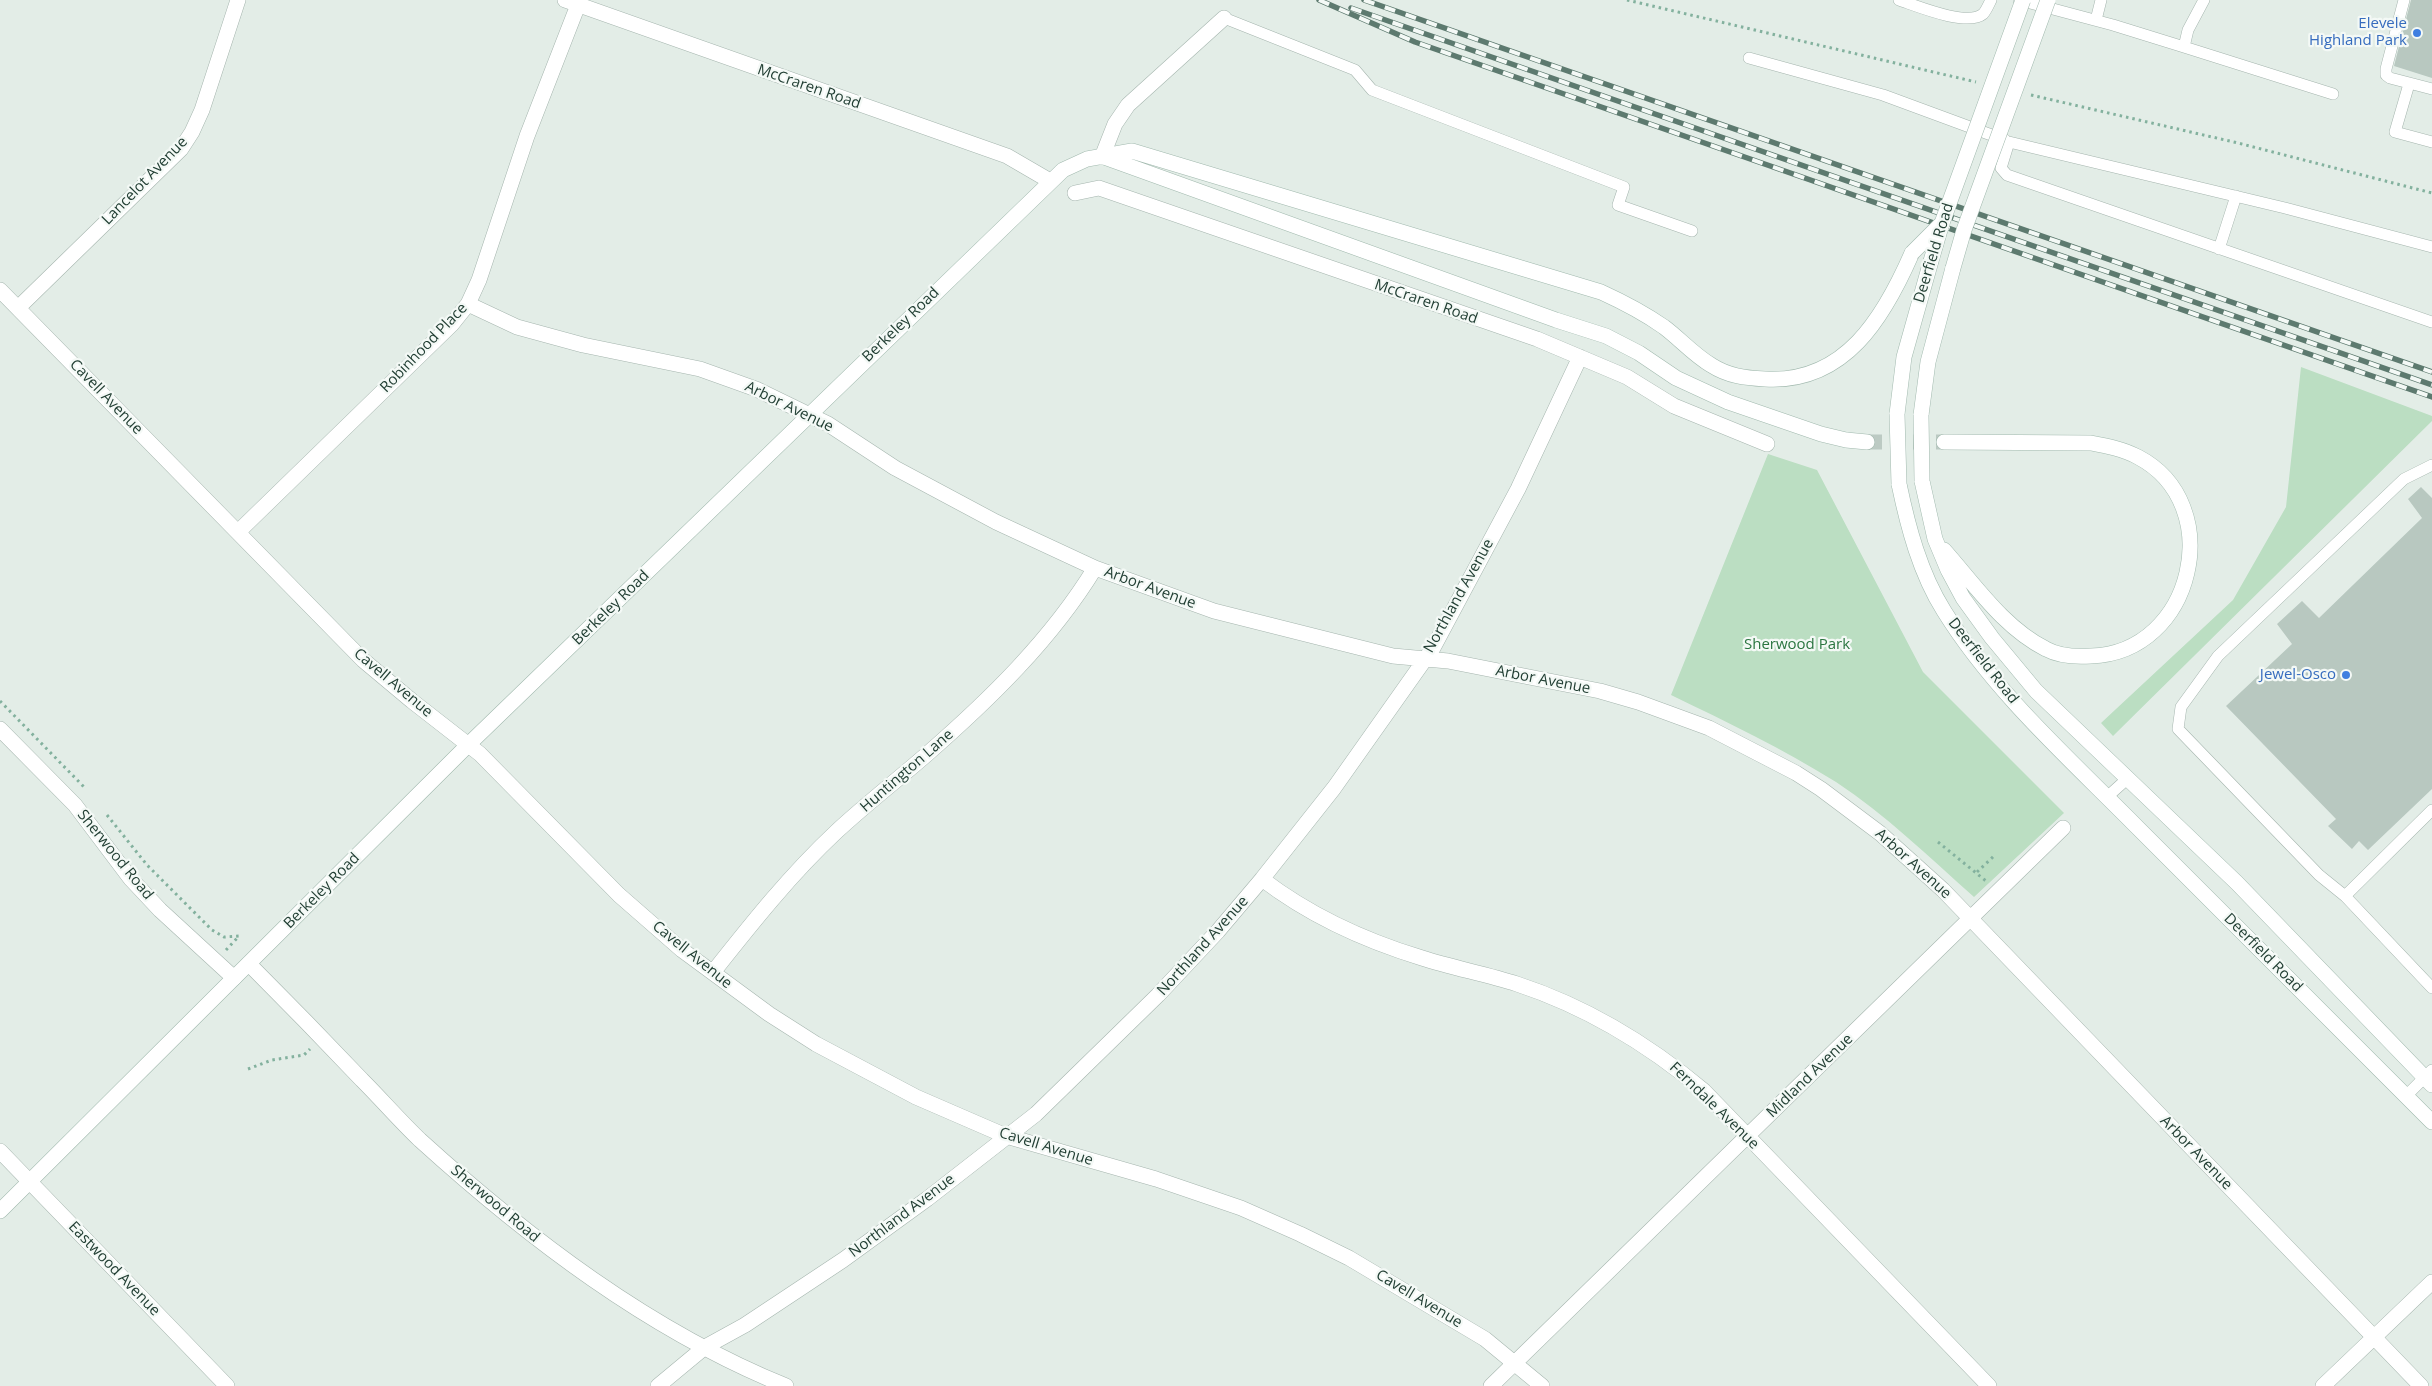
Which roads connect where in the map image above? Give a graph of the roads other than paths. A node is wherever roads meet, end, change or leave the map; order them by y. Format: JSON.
{"nodes":[{"id":1,"x":238,"y":0,"type":"edge"},
{"id":2,"x":1898,"y":0,"type":"edge"},
{"id":3,"x":1991,"y":0,"type":"edge"},
{"id":4,"x":2019,"y":0,"type":"edge"},
{"id":5,"x":2023,"y":0,"type":"edge"},
{"id":6,"x":2048,"y":0,"type":"edge"},
{"id":7,"x":2101,"y":0,"type":"edge"},
{"id":8,"x":2204,"y":0,"type":"edge"},
{"id":9,"x":2404,"y":0,"type":"edge"},
{"id":10,"x":571,"y":2,"type":"edge"},
{"id":11,"x":1224,"y":18,"type":"joint"},
{"id":12,"x":2096,"y":20,"type":"junction"},
{"id":13,"x":2184,"y":47,"type":"junction"},
{"id":14,"x":1749,"y":58,"type":"dead end"},
{"id":15,"x":2409,"y":84,"type":"junction"},
{"id":16,"x":2432,"y":89,"type":"edge"},
{"id":17,"x":2332,"y":94,"type":"dead end"},
{"id":18,"x":2009,"y":142,"type":"junction"},
{"id":19,"x":2432,"y":142,"type":"edge"},
{"id":20,"x":1102,"y":157,"type":"junction"},
{"id":21,"x":1050,"y":181,"type":"junction"},
{"id":22,"x":1075,"y":192,"type":"dead end"},
{"id":23,"x":2236,"y":196,"type":"junction"},
{"id":24,"x":1942,"y":223,"type":"junction"},
{"id":25,"x":1692,"y":232,"type":"dead end"},
{"id":26,"x":2432,"y":247,"type":"edge"},
{"id":27,"x":2219,"y":249,"type":"junction"},
{"id":28,"x":0,"y":290,"type":"edge"},
{"id":29,"x":468,"y":304,"type":"junction"},
{"id":30,"x":19,"y":307,"type":"junction"},
{"id":31,"x":2432,"y":322,"type":"edge"},
{"id":32,"x":1580,"y":357,"type":"junction"},
{"id":33,"x":809,"y":415,"type":"junction"},
{"id":34,"x":1867,"y":442,"type":"tunnel mouth"},
{"id":35,"x":1944,"y":442,"type":"tunnel mouth"},
{"id":36,"x":1767,"y":444,"type":"dead end"},
{"id":37,"x":2432,"y":465,"type":"edge"},
{"id":38,"x":238,"y":532,"type":"junction"},
{"id":39,"x":1935,"y":539,"type":"junction"},
{"id":40,"x":1095,"y":568,"type":"junction"},
{"id":41,"x":1422,"y":660,"type":"junction"},
{"id":42,"x":0,"y":729,"type":"edge"},
{"id":43,"x":469,"y":744,"type":"junction"},
{"id":44,"x":2127,"y":779,"type":"junction"},
{"id":45,"x":2107,"y":797,"type":"junction"},
{"id":46,"x":2432,"y":810,"type":"edge"},
{"id":47,"x":2063,"y":828,"type":"dead end"},
{"id":48,"x":1262,"y":879,"type":"junction"},
{"id":49,"x":2345,"y":896,"type":"junction"},
{"id":50,"x":1970,"y":918,"type":"junction"},
{"id":51,"x":249,"y":964,"type":"junction"},
{"id":52,"x":714,"y":972,"type":"junction"},
{"id":53,"x":234,"y":978,"type":"junction"},
{"id":54,"x":2432,"y":988,"type":"edge"},
{"id":55,"x":2430,"y":1077,"type":"edge"},
{"id":56,"x":2406,"y":1096,"type":"junction"},
{"id":57,"x":2432,"y":1122,"type":"edge"},
{"id":58,"x":1006,"y":1136,"type":"junction"},
{"id":59,"x":1748,"y":1137,"type":"junction"},
{"id":60,"x":0,"y":1151,"type":"edge"},
{"id":61,"x":30,"y":1182,"type":"junction"},
{"id":62,"x":0,"y":1212,"type":"edge"},
{"id":63,"x":2432,"y":1282,"type":"edge"},
{"id":64,"x":2375,"y":1338,"type":"junction"},
{"id":65,"x":705,"y":1347,"type":"junction"},
{"id":66,"x":1515,"y":1362,"type":"junction"},
{"id":67,"x":227,"y":1386,"type":"edge"},
{"id":68,"x":658,"y":1386,"type":"edge"},
{"id":69,"x":786,"y":1386,"type":"edge"},
{"id":70,"x":1491,"y":1386,"type":"edge"},
{"id":71,"x":1542,"y":1386,"type":"edge"},
{"id":72,"x":1989,"y":1386,"type":"edge"},
{"id":73,"x":2323,"y":1386,"type":"edge"},
{"id":74,"x":2421,"y":1386,"type":"edge"}],
"edges":[{"from":1,"to":30,"type":"street","name":"Lancelot Avenue"},
{"from":2,"to":3,"type":"lane"},
{"from":4,"to":12,"type":"lane"},
{"from":5,"to":24,"type":"street","name":"Deerfield Road","bridge":true},
{"from":6,"to":39,"type":"street","name":"Deerfield Road","bridge":true},
{"from":7,"to":12,"type":"lane"},
{"from":8,"to":13,"type":"lane"},
{"from":9,"to":15,"type":"lane"},
{"from":10,"to":21,"type":"street","name":"McCraren Road"},
{"from":10,"to":29,"type":"street","name":"Robinhood Place"},
{"from":11,"to":20,"type":"street"},
{"from":11,"to":25,"type":"lane"},
{"from":12,"to":13,"type":"lane"},
{"from":13,"to":17,"type":"lane"},
{"from":14,"to":18,"type":"lane"},
{"from":15,"to":16,"type":"lane"},
{"from":15,"to":19,"type":"lane"},
{"from":18,"to":23,"type":"lane"},
{"from":18,"to":27,"type":"lane"},
{"from":20,"to":21,"type":"street","name":"Berkeley Road"},
{"from":20,"to":24,"type":"street","name":"Berkeley Road","bridge":true},
{"from":20,"to":34,"type":"street"},
{"from":21,"to":33,"type":"street","name":"Berkeley Road"},
{"from":22,"to":32,"type":"street","name":"McCraren Road"},
{"from":23,"to":26,"type":"lane"},
{"from":23,"to":27,"type":"lane"},
{"from":24,"to":45,"type":"street","name":"Deerfield Road","bridge":true},
{"from":27,"to":31,"type":"lane"},
{"from":28,"to":30,"type":"street","name":"Cavell Avenue"},
{"from":29,"to":33,"type":"street","name":"Arbor Avenue"},
{"from":29,"to":38,"type":"street","name":"Robinhood Place"},
{"from":30,"to":38,"type":"street","name":"Cavell Avenue"},
{"from":32,"to":36,"type":"street","name":"McCraren Road"},
{"from":32,"to":41,"type":"street","name":"Northland Avenue"},
{"from":33,"to":40,"type":"street","name":"Arbor Avenue"},
{"from":33,"to":43,"type":"street","name":"Berkeley Road"},
{"from":35,"to":39,"type":"street"},
{"from":37,"to":49,"type":"lane"},
{"from":38,"to":43,"type":"street","name":"Cavell Avenue"},
{"from":39,"to":44,"type":"street","name":"Deerfield Road"},
{"from":40,"to":41,"type":"street","name":"Arbor Avenue"},
{"from":40,"to":52,"type":"street","name":"Huntington Lane"},
{"from":41,"to":48,"type":"street","name":"Northland Avenue"},
{"from":41,"to":50,"type":"street","name":"Arbor Avenue"},
{"from":42,"to":53,"type":"street","name":"Sherwood Road"},
{"from":43,"to":51,"type":"street","name":"Berkeley Road"},
{"from":43,"to":52,"type":"street","name":"Cavell Avenue"},
{"from":44,"to":45,"type":"lane"},
{"from":44,"to":55,"type":"street","name":"Deerfield Road"},
{"from":45,"to":56,"type":"street","name":"Deerfield Road"},
{"from":46,"to":49,"type":"lane"},
{"from":47,"to":50,"type":"street","name":"Midland Avenue"},
{"from":48,"to":58,"type":"street","name":"Northland Avenue"},
{"from":48,"to":59,"type":"street","name":"Ferndale Avenue"},
{"from":49,"to":54,"type":"lane"},
{"from":50,"to":59,"type":"street","name":"Midland Avenue"},
{"from":50,"to":64,"type":"street","name":"Arbor Avenue"},
{"from":51,"to":53,"type":"street","name":"Berkeley Road"},
{"from":51,"to":65,"type":"street","name":"Sherwood Road"},
{"from":52,"to":58,"type":"street","name":"Cavell Avenue"},
{"from":53,"to":61,"type":"street","name":"Berkeley Road"},
{"from":55,"to":56,"type":"lane"},
{"from":56,"to":57,"type":"street","name":"Deerfield Road"},
{"from":58,"to":65,"type":"street","name":"Northland Avenue"},
{"from":58,"to":66,"type":"street","name":"Cavell Avenue"},
{"from":59,"to":66,"type":"street","name":"Midland Avenue"},
{"from":59,"to":72,"type":"street","name":"Ferndale Avenue"},
{"from":60,"to":61,"type":"street","name":"Eastwood Avenue"},
{"from":61,"to":62,"type":"street","name":"Berkeley Road"},
{"from":61,"to":67,"type":"street","name":"Eastwood Avenue"},
{"from":63,"to":64,"type":"street"},
{"from":64,"to":73,"type":"street"},
{"from":64,"to":74,"type":"street","name":"Arbor Avenue"},
{"from":65,"to":68,"type":"street","name":"Northland Avenue"},
{"from":65,"to":69,"type":"street","name":"Sherwood Road"},
{"from":66,"to":70,"type":"street","name":"Midland Avenue"},
{"from":66,"to":71,"type":"street","name":"Cavell Avenue"}]}
